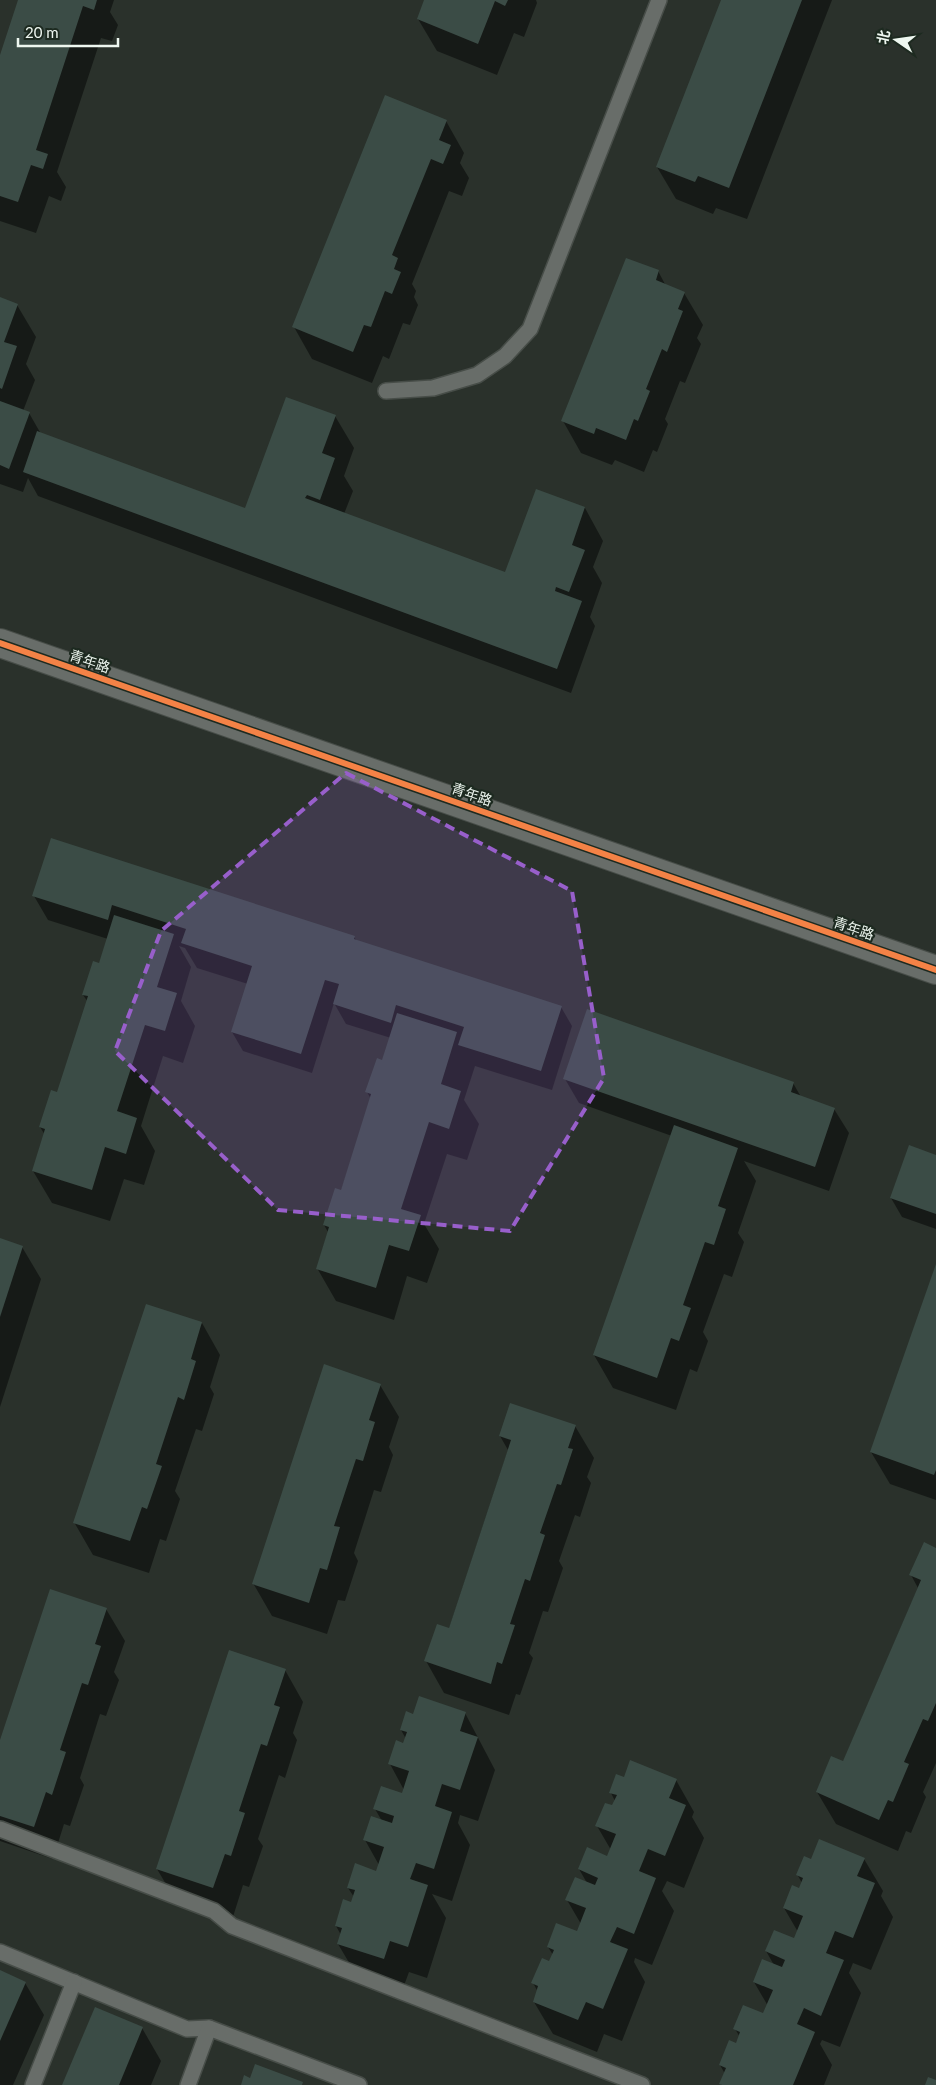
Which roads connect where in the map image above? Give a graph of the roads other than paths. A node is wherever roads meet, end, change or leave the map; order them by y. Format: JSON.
{"nodes":[{"id":1,"x":660,"y":0,"type":"edge"},
{"id":2,"x":386,"y":391,"type":"dead end"},
{"id":3,"x":0,"y":643,"type":"edge"},
{"id":4,"x":936,"y":970,"type":"edge"},
{"id":5,"x":0,"y":1829,"type":"edge"},
{"id":6,"x":0,"y":1952,"type":"edge"},
{"id":7,"x":74,"y":1982,"type":"junction"},
{"id":8,"x":209,"y":2028,"type":"junction"},
{"id":9,"x":33,"y":2085,"type":"edge"},
{"id":10,"x":188,"y":2085,"type":"edge"},
{"id":11,"x":359,"y":2085,"type":"edge"},
{"id":12,"x":642,"y":2085,"type":"edge"}],
"edges":[{"from":1,"to":2,"type":"lane"},
{"from":3,"to":4,"type":"street","name":"青年路"},
{"from":5,"to":12,"type":"lane"},
{"from":6,"to":7,"type":"lane"},
{"from":7,"to":8,"type":"lane"},
{"from":7,"to":9,"type":"lane"},
{"from":8,"to":10,"type":"lane"},
{"from":8,"to":11,"type":"lane"}]}
